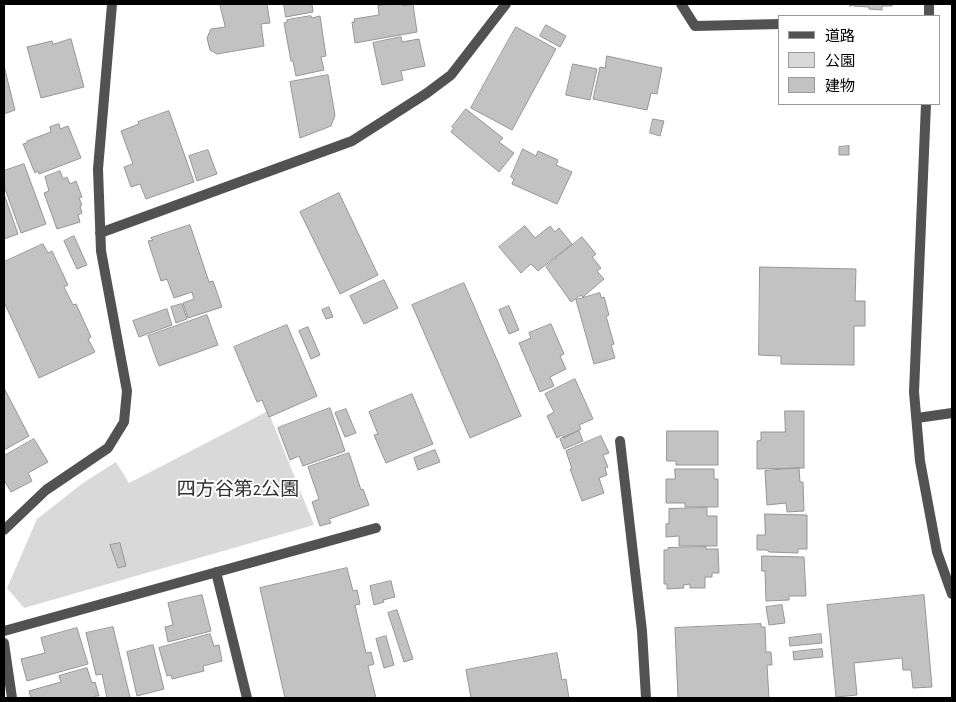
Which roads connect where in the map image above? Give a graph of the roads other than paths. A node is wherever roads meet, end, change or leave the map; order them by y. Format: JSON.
{"nodes":[{"id":1,"x":112,"y":4,"type":"edge"},
{"id":2,"x":506,"y":4,"type":"edge"},
{"id":3,"x":680,"y":4,"type":"edge"},
{"id":4,"x":778,"y":24,"type":"edge"},
{"id":5,"x":926,"y":105,"type":"edge"},
{"id":6,"x":100,"y":233,"type":"junction"},
{"id":7,"x":952,"y":413,"type":"edge"},
{"id":8,"x":917,"y":418,"type":"junction"},
{"id":9,"x":620,"y":441,"type":"dead end"},
{"id":10,"x":376,"y":528,"type":"dead end"},
{"id":11,"x":4,"y":530,"type":"edge"},
{"id":12,"x":216,"y":572,"type":"junction"},
{"id":13,"x":952,"y":594,"type":"edge"},
{"id":14,"x":4,"y":630,"type":"edge"},
{"id":15,"x":4,"y":643,"type":"edge"},
{"id":16,"x":12,"y":698,"type":"edge"},
{"id":17,"x":247,"y":698,"type":"edge"},
{"id":18,"x":646,"y":698,"type":"edge"}],
"edges":[{"from":1,"to":6,"type":"street"},
{"from":2,"to":6,"type":"street"},
{"from":3,"to":4,"type":"street"},
{"from":5,"to":8,"type":"street"},
{"from":6,"to":11,"type":"street"},
{"from":7,"to":8,"type":"street"},
{"from":8,"to":13,"type":"street"},
{"from":9,"to":18,"type":"street"},
{"from":10,"to":12,"type":"street"},
{"from":12,"to":14,"type":"street"},
{"from":12,"to":17,"type":"street"},
{"from":15,"to":16,"type":"street"}]}
